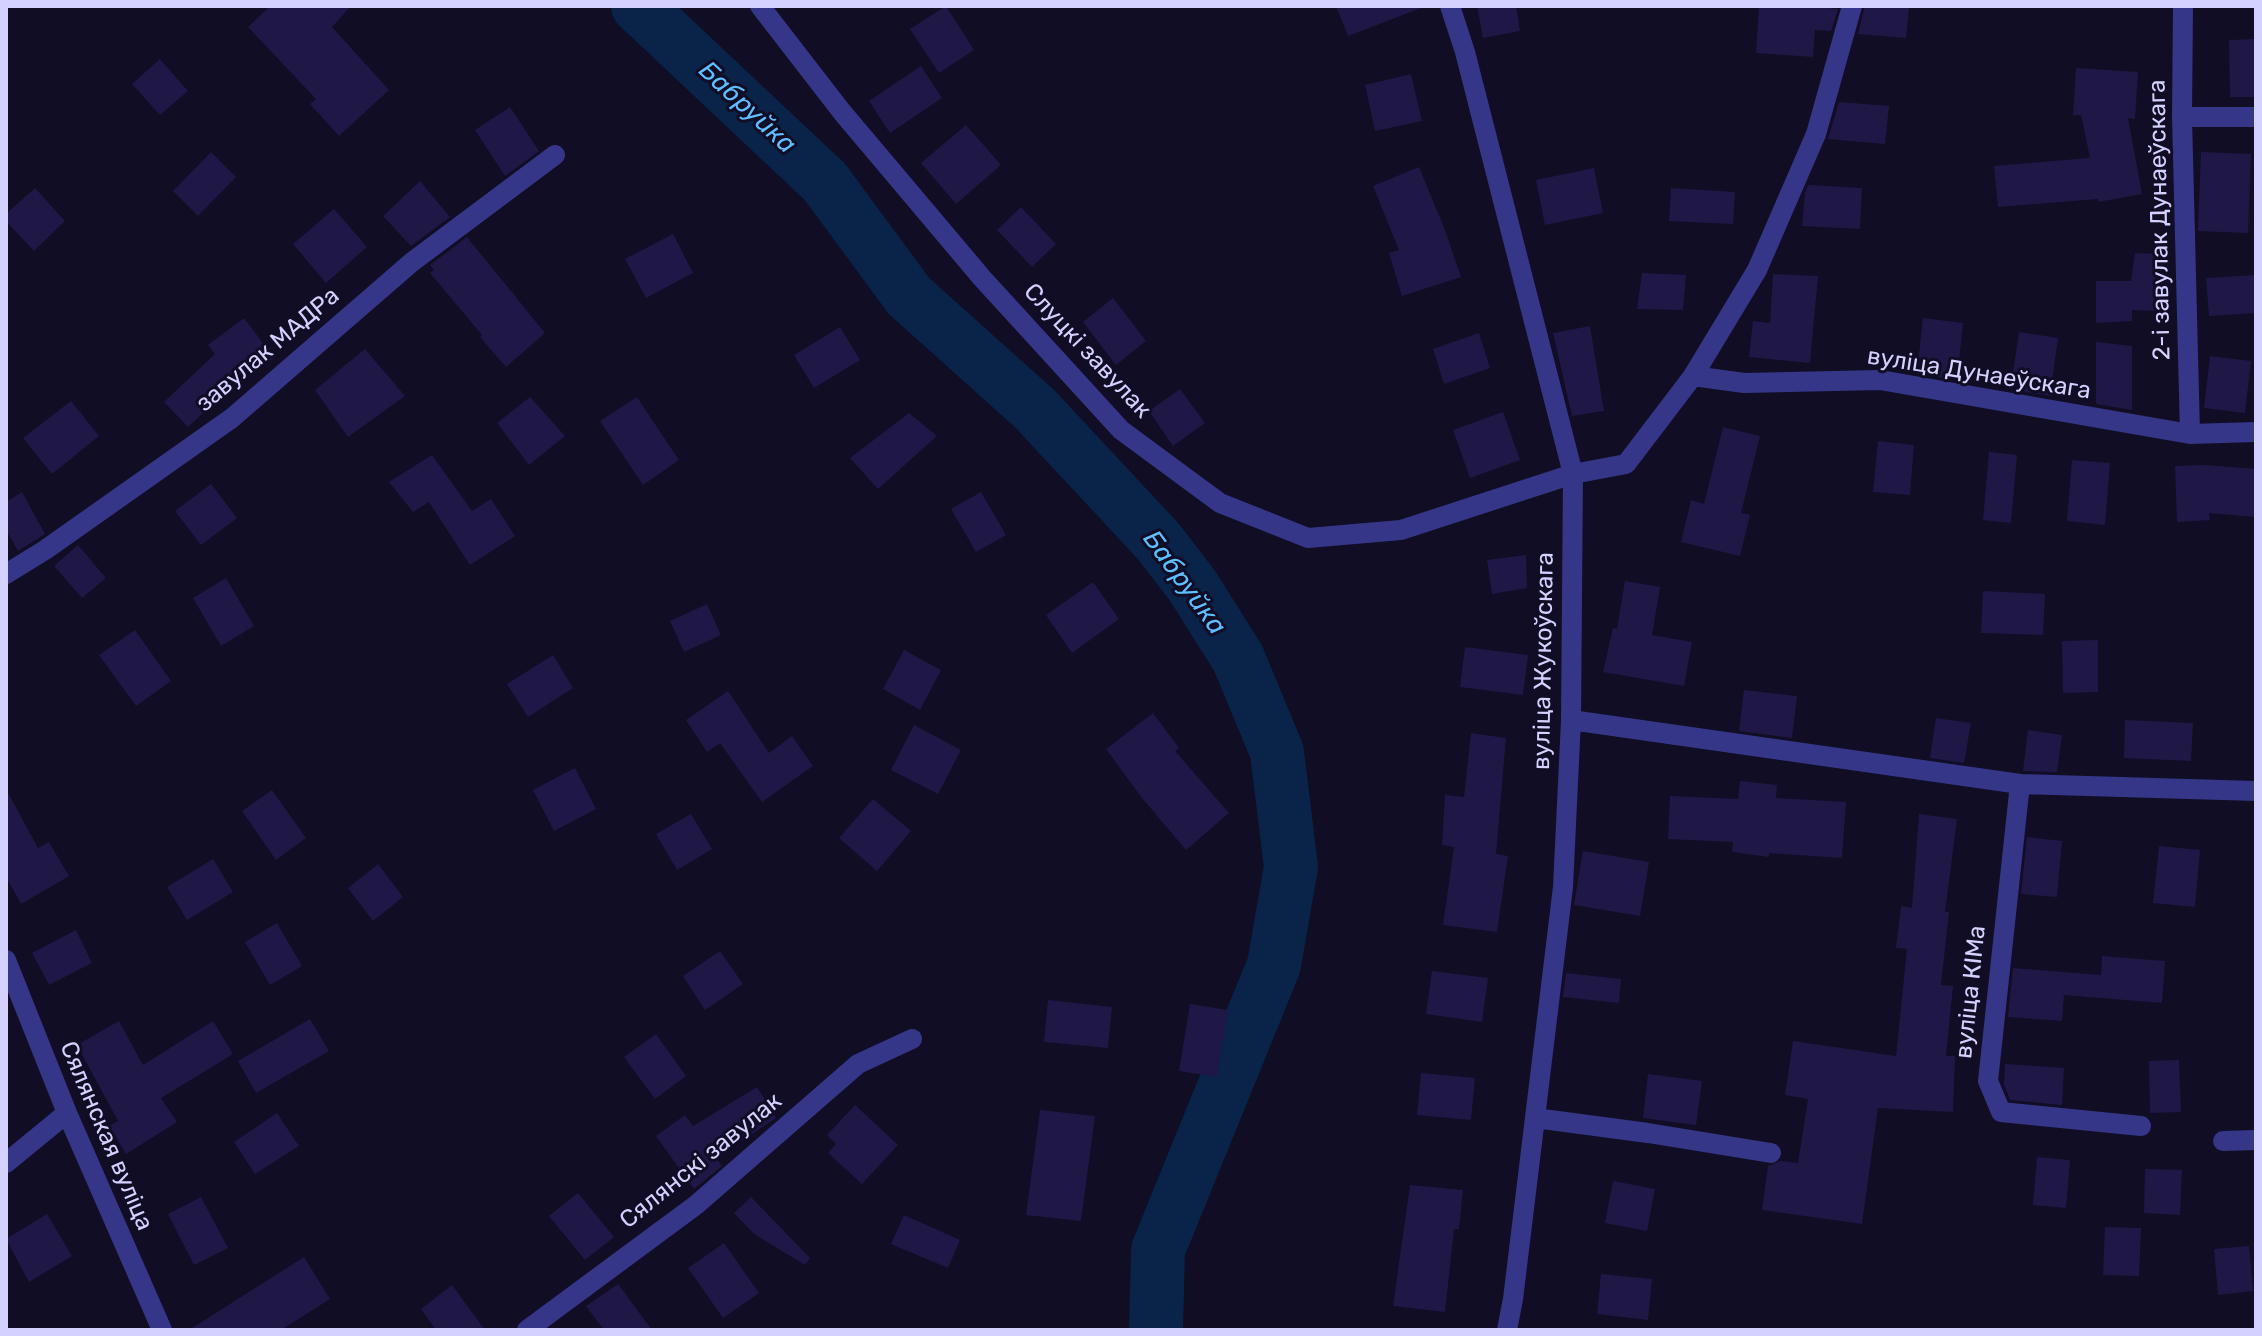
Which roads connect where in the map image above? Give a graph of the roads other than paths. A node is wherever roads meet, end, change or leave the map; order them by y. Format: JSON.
{"nodes":[{"id":1,"x":760,"y":6,"type":"edge"},
{"id":2,"x":1450,"y":6,"type":"edge"},
{"id":3,"x":1852,"y":6,"type":"edge"},
{"id":4,"x":2183,"y":6,"type":"edge"},
{"id":5,"x":2182,"y":117,"type":"junction"},
{"id":6,"x":2256,"y":117,"type":"edge"},
{"id":7,"x":555,"y":155,"type":"dead end"},
{"id":8,"x":1693,"y":376,"type":"junction"},
{"id":9,"x":2256,"y":432,"type":"edge"},
{"id":10,"x":2190,"y":434,"type":"junction"},
{"id":11,"x":1573,"y":474,"type":"junction"},
{"id":12,"x":6,"y":574,"type":"edge"},
{"id":13,"x":1571,"y":720,"type":"junction"},
{"id":14,"x":2020,"y":784,"type":"junction"},
{"id":15,"x":2256,"y":791,"type":"edge"},
{"id":16,"x":6,"y":960,"type":"edge"},
{"id":17,"x":912,"y":1039,"type":"dead end"},
{"id":18,"x":67,"y":1113,"type":"junction"},
{"id":19,"x":1535,"y":1118,"type":"junction"},
{"id":20,"x":2141,"y":1126,"type":"dead end"},
{"id":21,"x":2256,"y":1140,"type":"edge"},
{"id":22,"x":2223,"y":1141,"type":"dead end"},
{"id":23,"x":1771,"y":1153,"type":"dead end"},
{"id":24,"x":6,"y":1163,"type":"edge"},
{"id":25,"x":162,"y":1330,"type":"edge"},
{"id":26,"x":527,"y":1330,"type":"edge"},
{"id":27,"x":1507,"y":1330,"type":"edge"}],
"edges":[{"from":1,"to":11,"type":"street","name":"Слуцкі завулак"},
{"from":2,"to":11,"type":"street","name":"вуліца Жукоўскага"},
{"from":3,"to":8,"type":"street","name":"Слуцкі завулак"},
{"from":4,"to":5,"type":"street","name":"2-і завулак Дунаеўскага"},
{"from":5,"to":6,"type":"street"},
{"from":5,"to":10,"type":"street","name":"2-і завулак Дунаеўскага"},
{"from":7,"to":12,"type":"street","name":"завулак МАДРа"},
{"from":8,"to":10,"type":"street","name":"вуліца Дунаеўскага"},
{"from":8,"to":11,"type":"street","name":"Слуцкі завулак"},
{"from":9,"to":10,"type":"street","name":"вуліца Дунаеўскага"},
{"from":11,"to":13,"type":"street","name":"вуліца Жукоўскага"},
{"from":13,"to":14,"type":"street"},
{"from":13,"to":19,"type":"street","name":"вуліца Жукоўскага"},
{"from":14,"to":15,"type":"street"},
{"from":14,"to":20,"type":"street","name":"вуліца КІМа"},
{"from":16,"to":18,"type":"street","name":"Сялянская вуліца"},
{"from":17,"to":26,"type":"street","name":"Сялянскі завулак"},
{"from":18,"to":24,"type":"street"},
{"from":18,"to":25,"type":"street","name":"Сялянская вуліца"},
{"from":19,"to":23,"type":"street"},
{"from":19,"to":27,"type":"street","name":"вуліца Жукоўскага"},
{"from":21,"to":22,"type":"street"}]}
